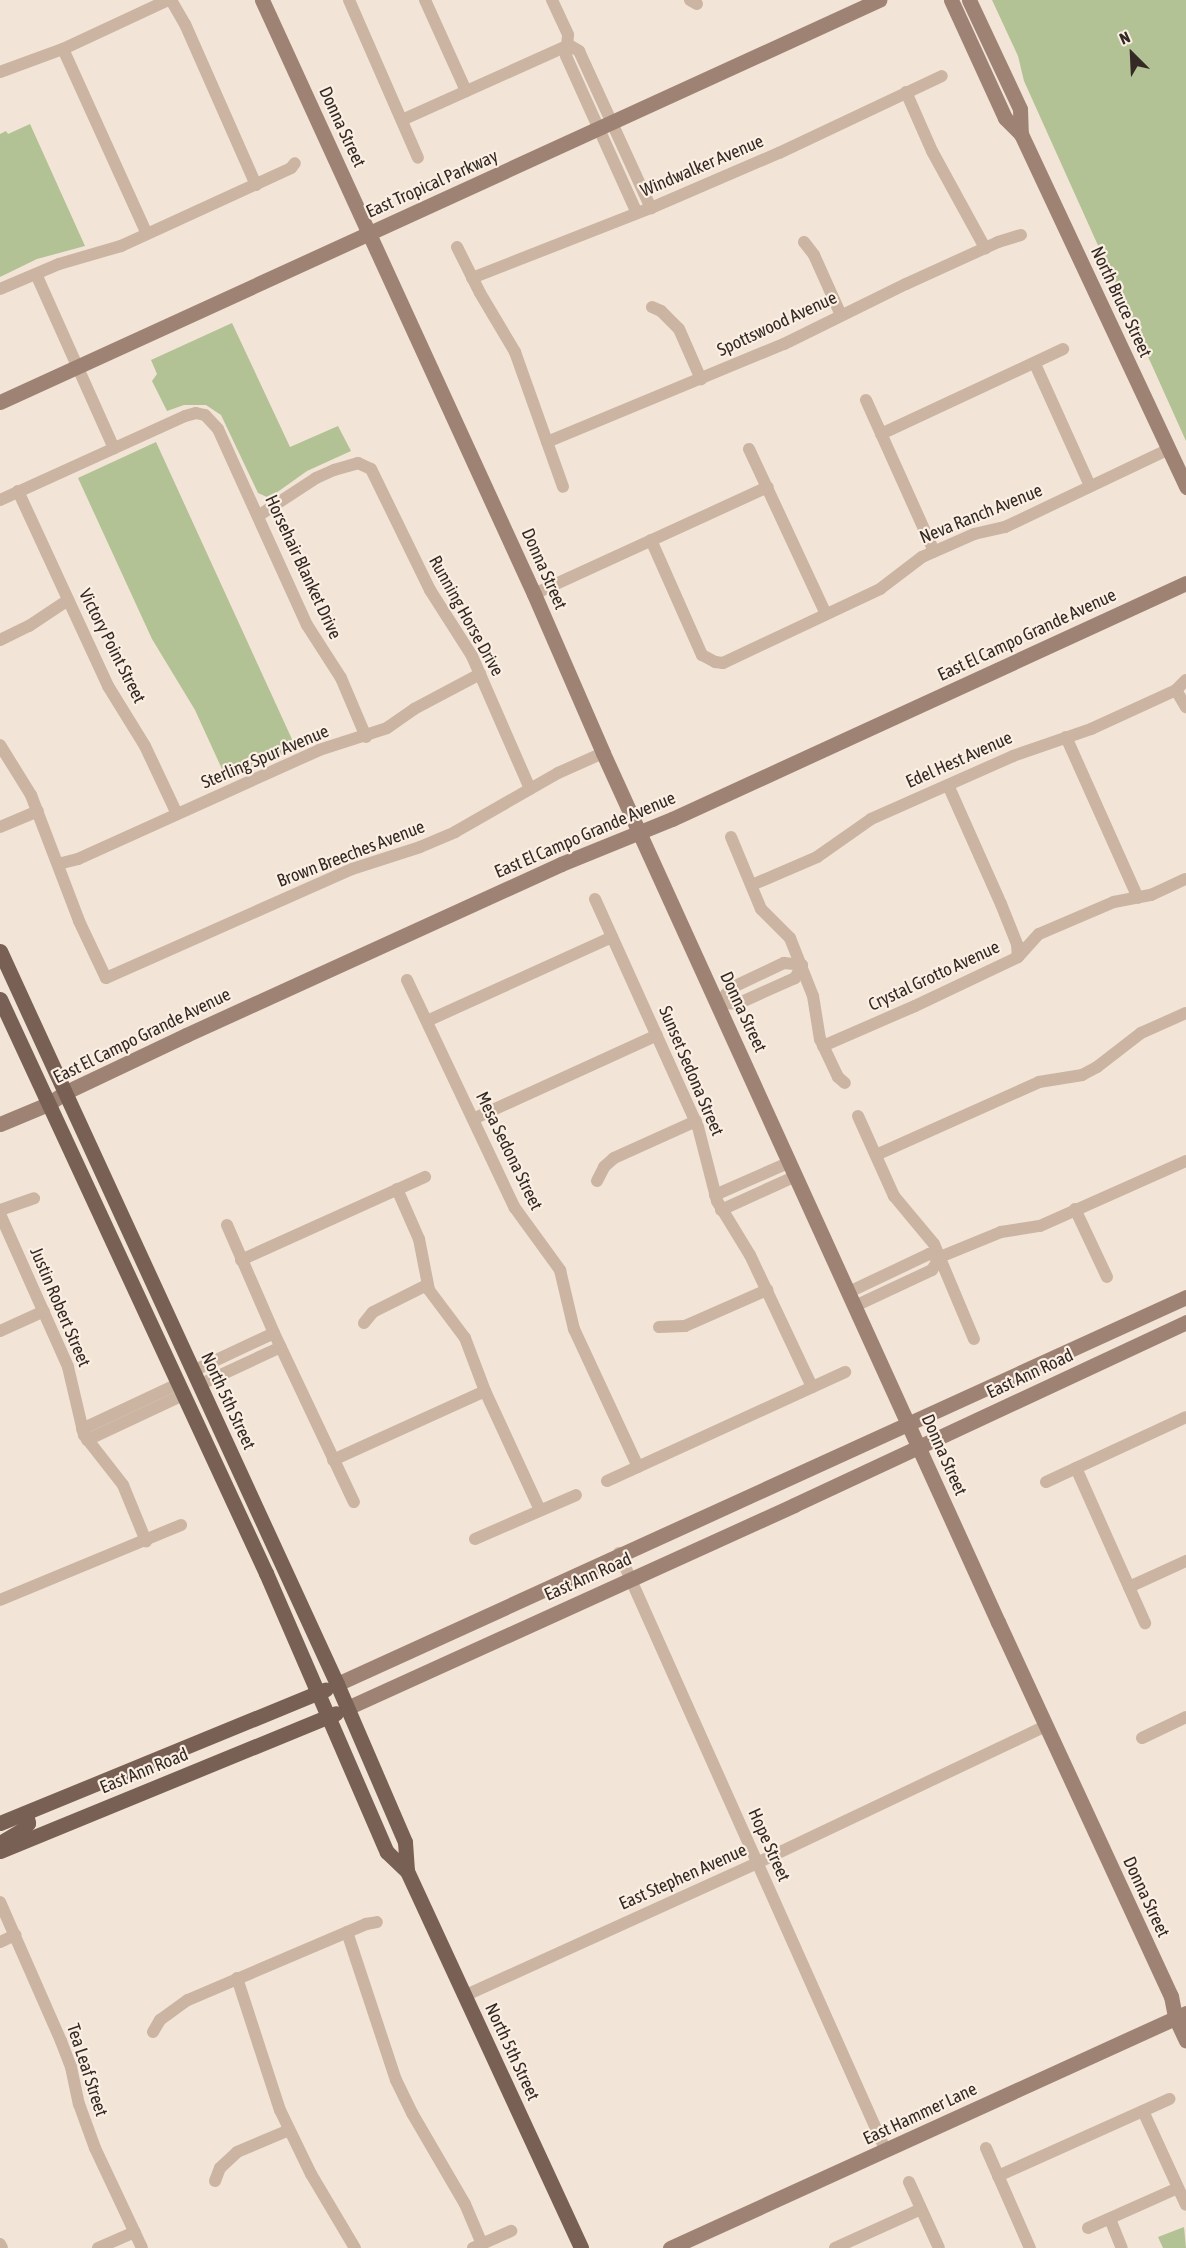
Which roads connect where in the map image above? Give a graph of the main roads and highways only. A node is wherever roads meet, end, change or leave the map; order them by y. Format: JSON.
{"nodes":[{"id":1,"x":0,"y":951,"type":"edge"},
{"id":2,"x":0,"y":999,"type":"edge"},
{"id":3,"x":153,"y":1331,"type":"junction"},
{"id":4,"x":196,"y":1378,"type":"junction"},
{"id":5,"x":181,"y":1389,"type":"junction"},
{"id":6,"x":226,"y":1443,"type":"junction"},
{"id":7,"x":337,"y":1684,"type":"junction"},
{"id":8,"x":317,"y":1694,"type":"junction"},
{"id":9,"x":347,"y":1708,"type":"junction"},
{"id":10,"x":327,"y":1717,"type":"junction"},
{"id":11,"x":26,"y":1813,"type":"junction"},
{"id":12,"x":0,"y":1823,"type":"edge"},
{"id":13,"x":0,"y":1843,"type":"edge"},
{"id":14,"x":0,"y":1851,"type":"edge"},
{"id":15,"x":407,"y":1871,"type":"junction"},
{"id":16,"x":581,"y":2248,"type":"edge"}],
"edges":[{"from":1,"to":4,"type":"main road","name":"North 5th Street"},
{"from":2,"to":3,"type":"main road","name":"North 5th Street"},
{"from":3,"to":4,"type":"main road"},
{"from":3,"to":5,"type":"main road","name":"North 5th Street"},
{"from":4,"to":6,"type":"main road","name":"North 5th Street"},
{"from":5,"to":6,"type":"main road"},
{"from":5,"to":8,"type":"main road","name":"North 5th Street"},
{"from":6,"to":7,"type":"main road","name":"North 5th Street"},
{"from":7,"to":8,"type":"main road","name":"East Ann Road"},
{"from":7,"to":9,"type":"main road","name":"North 5th Street"},
{"from":8,"to":10,"type":"main road","name":"North 5th Street"},
{"from":8,"to":11,"type":"main road","name":"East Ann Road"},
{"from":9,"to":10,"type":"main road","name":"East Ann Road"},
{"from":9,"to":15,"type":"main road","name":"North 5th Street"},
{"from":10,"to":14,"type":"main road","name":"East Ann Road"},
{"from":10,"to":15,"type":"main road","name":"North 5th Street"},
{"from":11,"to":12,"type":"main road","name":"East Ann Road"},
{"from":11,"to":13,"type":"main road"},
{"from":15,"to":16,"type":"main road","name":"North 5th Street"}]}
